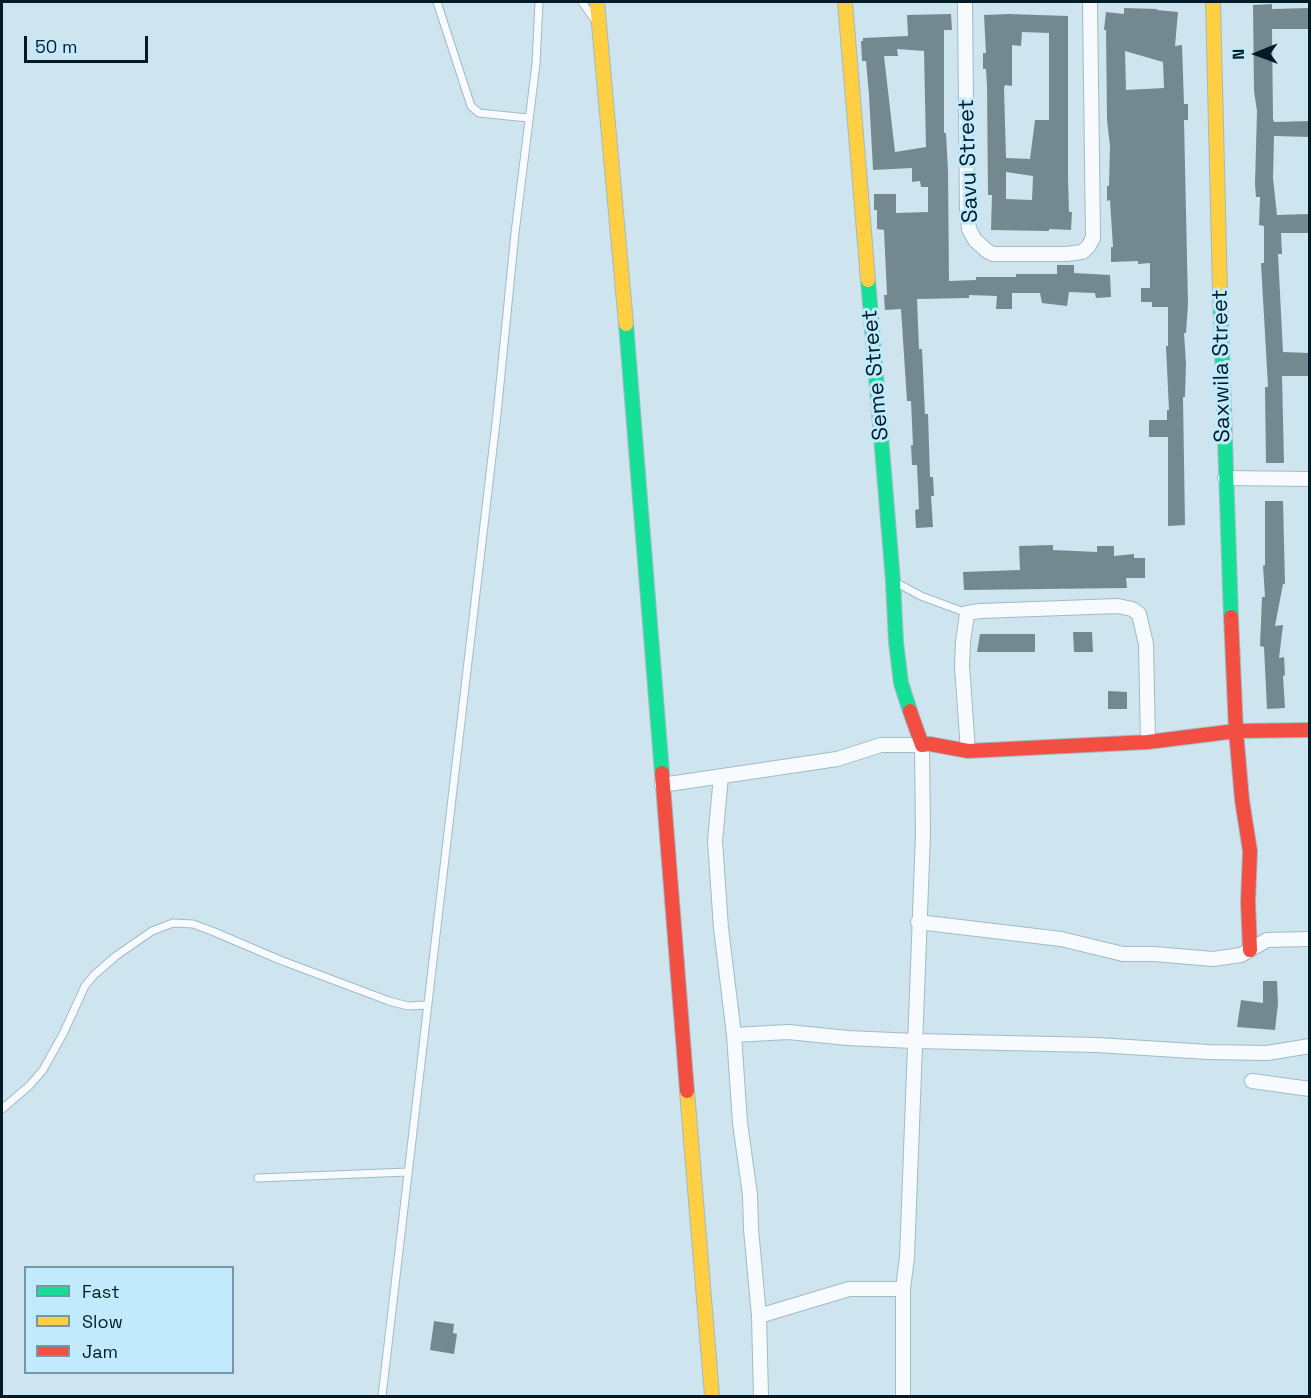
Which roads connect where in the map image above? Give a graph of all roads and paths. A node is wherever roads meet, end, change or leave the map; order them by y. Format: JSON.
{"nodes":[{"id":1,"x":437,"y":2,"type":"edge"},
{"id":2,"x":538,"y":2,"type":"edge"},
{"id":3,"x":582,"y":2,"type":"edge"},
{"id":4,"x":597,"y":2,"type":"edge"},
{"id":5,"x":845,"y":2,"type":"edge"},
{"id":6,"x":965,"y":2,"type":"edge"},
{"id":7,"x":1090,"y":2,"type":"edge"},
{"id":8,"x":1213,"y":2,"type":"edge"},
{"id":9,"x":599,"y":26,"type":"junction"},
{"id":10,"x":528,"y":118,"type":"junction"},
{"id":11,"x":1225,"y":478,"type":"junction"},
{"id":12,"x":1310,"y":479,"type":"edge"},
{"id":13,"x":893,"y":581,"type":"junction"},
{"id":14,"x":967,"y":613,"type":"junction"},
{"id":15,"x":1310,"y":730,"type":"edge"},
{"id":16,"x":1236,"y":731,"type":"junction"},
{"id":17,"x":1148,"y":742,"type":"junction"},
{"id":18,"x":922,"y":745,"type":"junction"},
{"id":19,"x":968,"y":751,"type":"junction"},
{"id":20,"x":720,"y":776,"type":"junction"},
{"id":21,"x":662,"y":785,"type":"junction"},
{"id":22,"x":918,"y":922,"type":"junction"},
{"id":23,"x":1310,"y":939,"type":"edge"},
{"id":24,"x":1250,"y":950,"type":"junction"},
{"id":25,"x":427,"y":1005,"type":"junction"},
{"id":26,"x":734,"y":1035,"type":"junction"},
{"id":27,"x":914,"y":1041,"type":"junction"},
{"id":28,"x":1310,"y":1046,"type":"edge"},
{"id":29,"x":1252,"y":1082,"type":"dead end"},
{"id":30,"x":1310,"y":1089,"type":"edge"},
{"id":31,"x":2,"y":1109,"type":"edge"},
{"id":32,"x":408,"y":1172,"type":"junction"},
{"id":33,"x":258,"y":1179,"type":"dead end"},
{"id":34,"x":903,"y":1289,"type":"junction"},
{"id":35,"x":759,"y":1316,"type":"junction"},
{"id":36,"x":382,"y":1396,"type":"edge"},
{"id":37,"x":712,"y":1396,"type":"edge"},
{"id":38,"x":761,"y":1396,"type":"edge"},
{"id":39,"x":903,"y":1396,"type":"edge"}],
"edges":[{"from":1,"to":10,"type":"lane"},
{"from":2,"to":10,"type":"lane"},
{"from":3,"to":9,"type":"lane"},
{"from":4,"to":9,"type":"street"},
{"from":5,"to":13,"type":"street","name":"Seme Street"},
{"from":6,"to":7,"type":"street","name":"Savu Street"},
{"from":8,"to":11,"type":"street","name":"Saxwila Street"},
{"from":9,"to":21,"type":"street"},
{"from":10,"to":25,"type":"lane"},
{"from":11,"to":12,"type":"street"},
{"from":11,"to":16,"type":"street","name":"Saxwila Street"},
{"from":13,"to":14,"type":"lane"},
{"from":13,"to":18,"type":"street","name":"Seme Street"},
{"from":14,"to":17,"type":"street"},
{"from":14,"to":19,"type":"street"},
{"from":15,"to":16,"type":"street"},
{"from":16,"to":17,"type":"street"},
{"from":16,"to":24,"type":"street","name":"Saxwila Street"},
{"from":17,"to":19,"type":"street"},
{"from":18,"to":19,"type":"street"},
{"from":18,"to":20,"type":"street"},
{"from":18,"to":22,"type":"street"},
{"from":20,"to":21,"type":"street"},
{"from":20,"to":26,"type":"street"},
{"from":21,"to":37,"type":"street"},
{"from":22,"to":24,"type":"street"},
{"from":22,"to":27,"type":"street"},
{"from":23,"to":24,"type":"street"},
{"from":25,"to":31,"type":"lane"},
{"from":25,"to":32,"type":"lane"},
{"from":26,"to":27,"type":"street"},
{"from":26,"to":35,"type":"street"},
{"from":27,"to":28,"type":"street"},
{"from":27,"to":34,"type":"street"},
{"from":29,"to":30,"type":"street"},
{"from":32,"to":33,"type":"lane"},
{"from":32,"to":36,"type":"lane"},
{"from":34,"to":35,"type":"street"},
{"from":34,"to":39,"type":"street"},
{"from":35,"to":38,"type":"street"}]}
